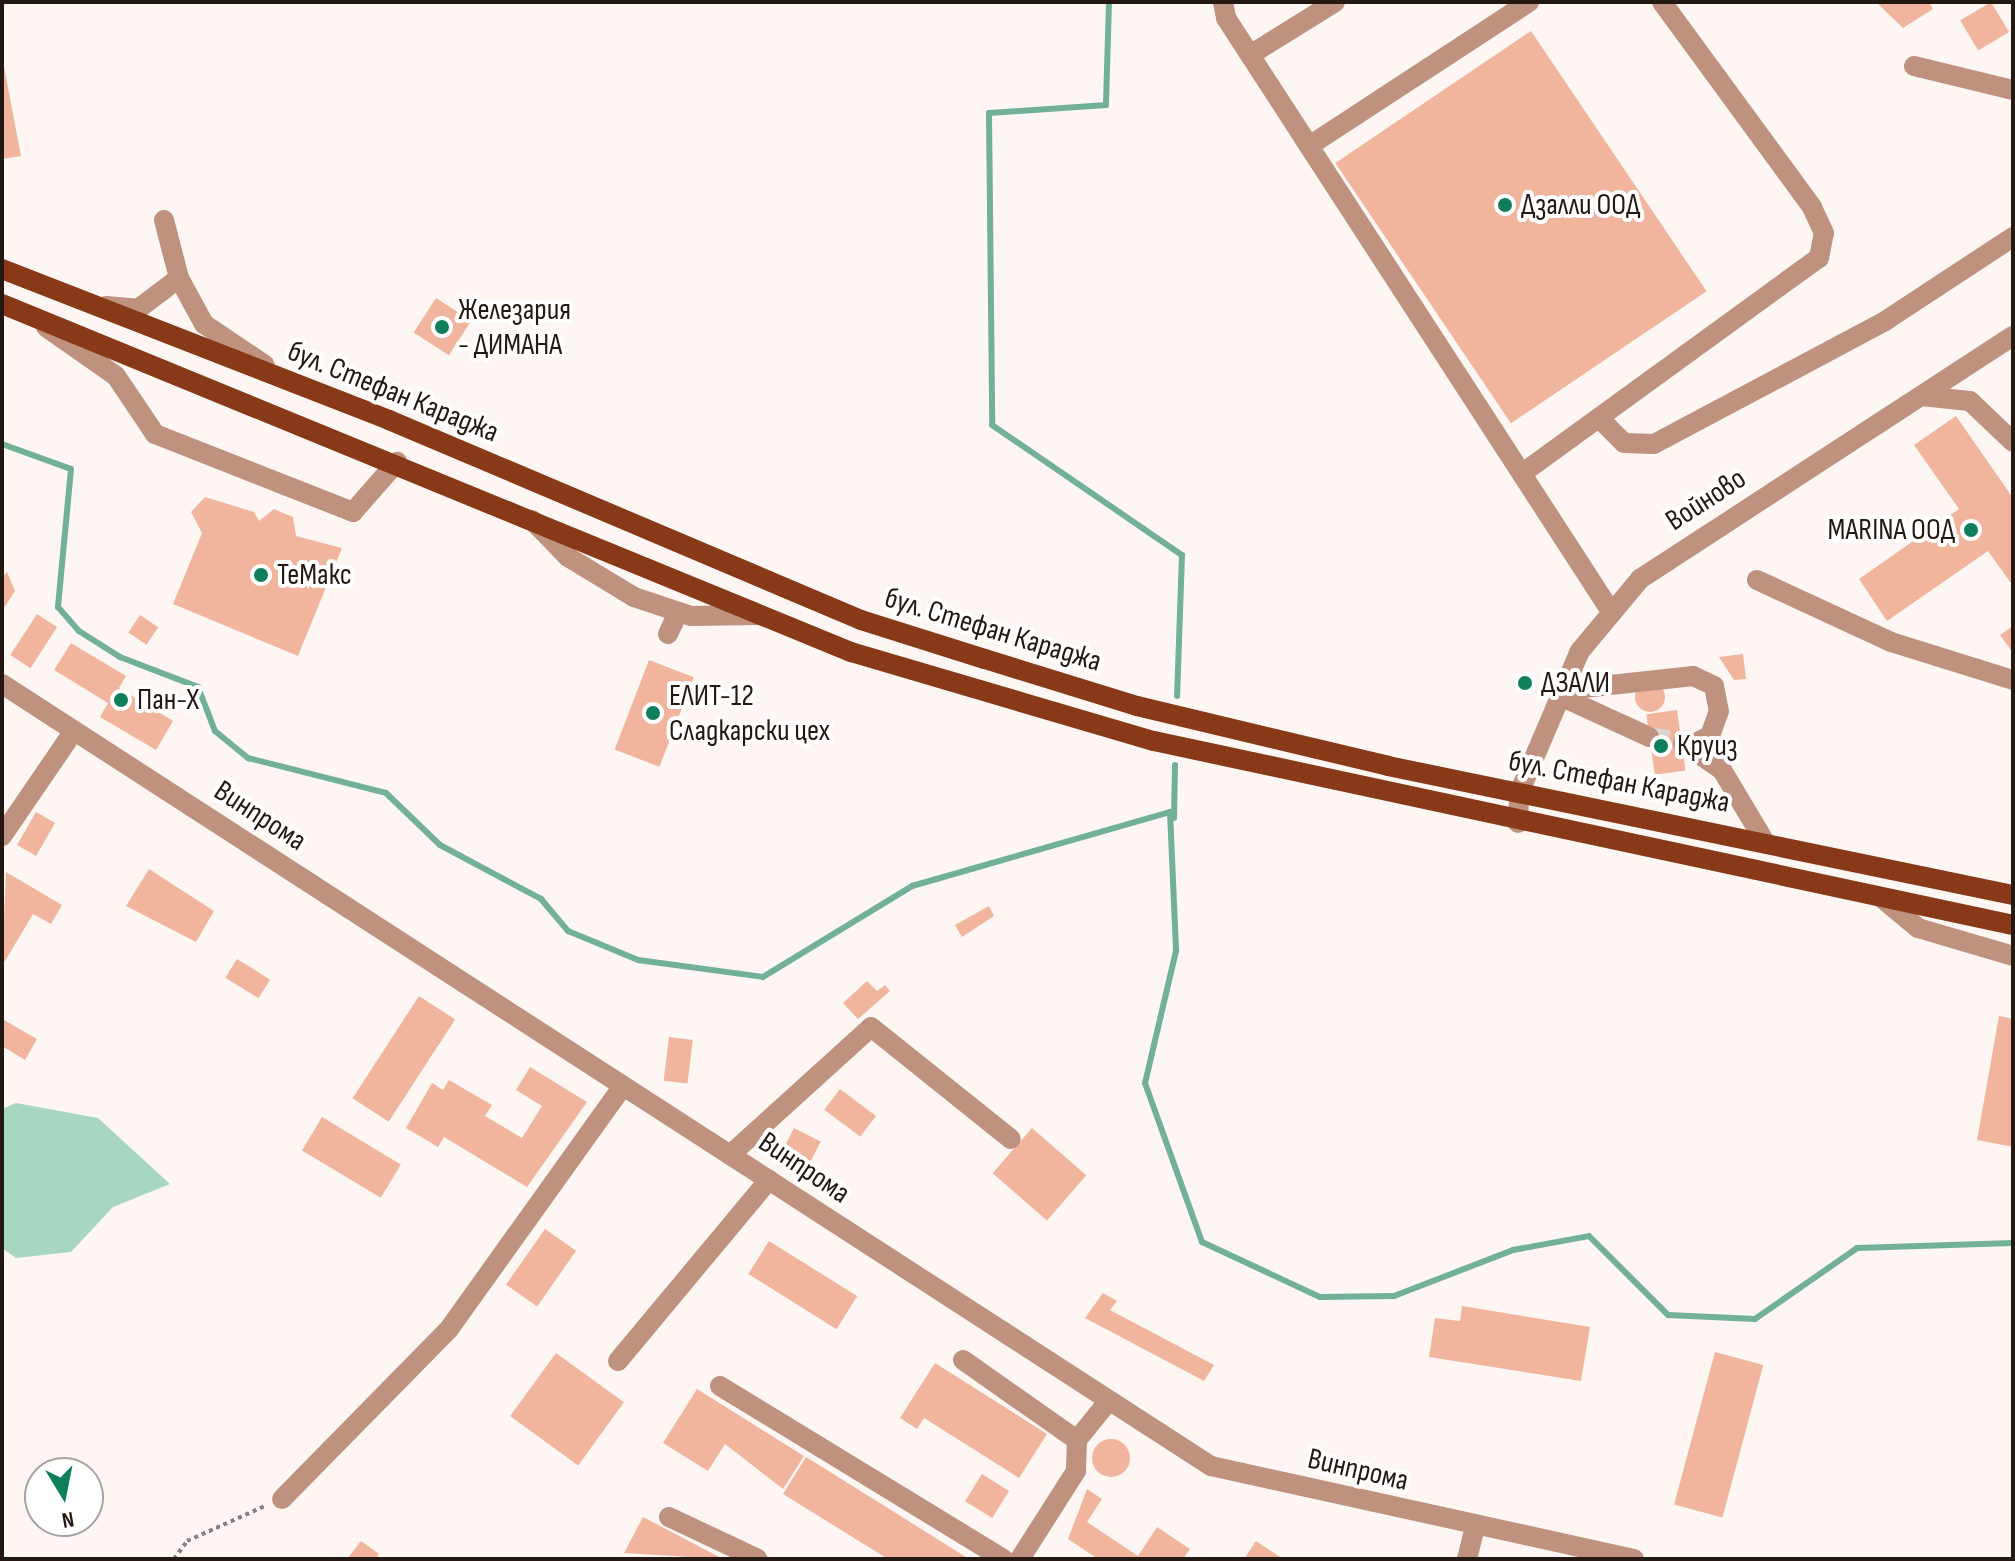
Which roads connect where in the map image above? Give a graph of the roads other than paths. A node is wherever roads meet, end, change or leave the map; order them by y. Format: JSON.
{"nodes":[{"id":1,"x":1223,"y":2,"type":"edge"},
{"id":2,"x":1335,"y":2,"type":"edge"},
{"id":3,"x":1529,"y":2,"type":"edge"},
{"id":4,"x":1662,"y":2,"type":"edge"},
{"id":5,"x":1250,"y":55,"type":"junction"},
{"id":6,"x":1914,"y":66,"type":"dead end"},
{"id":7,"x":2013,"y":90,"type":"edge"},
{"id":8,"x":1309,"y":146,"type":"junction"},
{"id":9,"x":164,"y":220,"type":"dead end"},
{"id":10,"x":2013,"y":237,"type":"edge"},
{"id":11,"x":2,"y":269,"type":"edge"},
{"id":12,"x":179,"y":278,"type":"junction"},
{"id":13,"x":2,"y":304,"type":"edge"},
{"id":14,"x":97,"y":304,"type":"junction"},
{"id":15,"x":29,"y":316,"type":"junction"},
{"id":16,"x":2013,"y":336,"type":"edge"},
{"id":17,"x":299,"y":386,"type":"junction"},
{"id":18,"x":1921,"y":396,"type":"junction"},
{"id":19,"x":1599,"y":418,"type":"junction"},
{"id":20,"x":2013,"y":442,"type":"edge"},
{"id":21,"x":397,"y":462,"type":"junction"},
{"id":22,"x":1524,"y":472,"type":"junction"},
{"id":23,"x":529,"y":517,"type":"junction"},
{"id":24,"x":1757,"y":580,"type":"dead end"},
{"id":25,"x":678,"y":613,"type":"junction"},
{"id":26,"x":1612,"y":613,"type":"junction"},
{"id":27,"x":763,"y":615,"type":"junction"},
{"id":28,"x":668,"y":634,"type":"dead end"},
{"id":29,"x":2013,"y":680,"type":"edge"},
{"id":30,"x":2,"y":684,"type":"edge"},
{"id":31,"x":1563,"y":690,"type":"junction"},
{"id":32,"x":74,"y":731,"type":"junction"},
{"id":33,"x":1649,"y":737,"type":"tunnel mouth"},
{"id":34,"x":1519,"y":793,"type":"junction"},
{"id":35,"x":1518,"y":823,"type":"junction"},
{"id":36,"x":2,"y":836,"type":"edge"},
{"id":37,"x":1765,"y":842,"type":"junction"},
{"id":38,"x":2013,"y":895,"type":"edge"},
{"id":39,"x":1883,"y":899,"type":"junction"},
{"id":40,"x":2013,"y":925,"type":"edge"},
{"id":41,"x":2013,"y":956,"type":"edge"},
{"id":42,"x":623,"y":1086,"type":"junction"},
{"id":43,"x":1011,"y":1139,"type":"dead end"},
{"id":44,"x":730,"y":1155,"type":"junction"},
{"id":45,"x":769,"y":1180,"type":"junction"},
{"id":46,"x":963,"y":1360,"type":"dead end"},
{"id":47,"x":618,"y":1361,"type":"dead end"},
{"id":48,"x":720,"y":1386,"type":"dead end"},
{"id":49,"x":1106,"y":1404,"type":"junction"},
{"id":50,"x":1077,"y":1440,"type":"junction"},
{"id":51,"x":282,"y":1499,"type":"road end"},
{"id":52,"x":669,"y":1517,"type":"dead end"},
{"id":53,"x":1475,"y":1528,"type":"junction"},
{"id":54,"x":758,"y":1559,"type":"edge"},
{"id":55,"x":1003,"y":1559,"type":"edge"},
{"id":56,"x":1020,"y":1559,"type":"edge"},
{"id":57,"x":1467,"y":1559,"type":"edge"},
{"id":58,"x":1634,"y":1559,"type":"edge"}],
"edges":[{"from":1,"to":5,"type":"street"},
{"from":2,"to":5,"type":"street"},
{"from":3,"to":8,"type":"street"},
{"from":4,"to":19,"type":"street"},
{"from":5,"to":8,"type":"street"},
{"from":6,"to":7,"type":"street"},
{"from":8,"to":22,"type":"street"},
{"from":9,"to":12,"type":"street"},
{"from":10,"to":19,"type":"street"},
{"from":11,"to":14,"type":"main road","name":"бул. Стефан Караджа"},
{"from":12,"to":14,"type":"street"},
{"from":12,"to":17,"type":"street"},
{"from":13,"to":15,"type":"main road","name":"бул. Стефан Караджа"},
{"from":14,"to":17,"type":"main road","name":"бул. Стефан Караджа"},
{"from":15,"to":21,"type":"main road","name":"бул. Стефан Караджа"},
{"from":15,"to":21,"type":"street"},
{"from":16,"to":18,"type":"street","name":"Войново"},
{"from":17,"to":34,"type":"main road","name":"бул. Стефан Караджа"},
{"from":18,"to":20,"type":"street"},
{"from":18,"to":26,"type":"street","name":"Войново"},
{"from":19,"to":22,"type":"street"},
{"from":21,"to":23,"type":"main road","name":"бул. Стефан Караджа"},
{"from":22,"to":26,"type":"street"},
{"from":23,"to":25,"type":"street"},
{"from":23,"to":27,"type":"main road","name":"бул. Стефан Караджа"},
{"from":24,"to":29,"type":"street"},
{"from":25,"to":27,"type":"street"},
{"from":25,"to":28,"type":"street"},
{"from":26,"to":31,"type":"street","name":"Войново"},
{"from":27,"to":35,"type":"main road","name":"бул. Стефан Караджа"},
{"from":30,"to":32,"type":"street","name":"Винпрома"},
{"from":31,"to":33,"type":"street"},
{"from":31,"to":34,"type":"street","name":"Войново"},
{"from":31,"to":37,"type":"street"},
{"from":32,"to":36,"type":"street"},
{"from":32,"to":42,"type":"street","name":"Винпрома"},
{"from":34,"to":35,"type":"street"},
{"from":34,"to":37,"type":"main road","name":"бул. Стефан Караджа"},
{"from":35,"to":39,"type":"main road","name":"бул. Стефан Караджа"},
{"from":37,"to":38,"type":"main road","name":"бул. Стефан Караджа"},
{"from":39,"to":40,"type":"main road","name":"бул. Стефан Караджа"},
{"from":39,"to":41,"type":"street"},
{"from":42,"to":44,"type":"street","name":"Винпрома"},
{"from":42,"to":51,"type":"street"},
{"from":43,"to":44,"type":"street"},
{"from":44,"to":45,"type":"street","name":"Винпрома"},
{"from":45,"to":47,"type":"street"},
{"from":45,"to":49,"type":"street","name":"Винпрома"},
{"from":46,"to":50,"type":"street"},
{"from":48,"to":55,"type":"street"},
{"from":49,"to":50,"type":"street"},
{"from":49,"to":53,"type":"street","name":"Винпрома"},
{"from":50,"to":56,"type":"street"},
{"from":52,"to":54,"type":"street"},
{"from":53,"to":57,"type":"street"},
{"from":53,"to":58,"type":"street","name":"Винпрома"}]}
